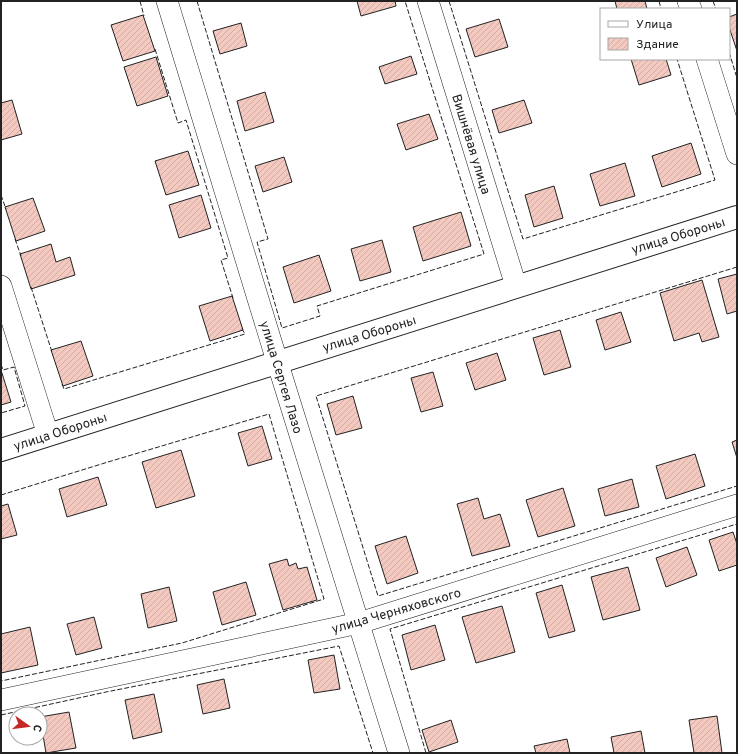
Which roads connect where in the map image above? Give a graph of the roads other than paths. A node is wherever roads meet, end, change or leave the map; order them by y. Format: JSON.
{"nodes":[{"id":1,"x":167,"y":1,"type":"edge"},
{"id":2,"x":428,"y":1,"type":"edge"},
{"id":3,"x":707,"y":60,"type":"edge"},
{"id":4,"x":737,"y":154,"type":"edge"},
{"id":5,"x":737,"y":217,"type":"edge"},
{"id":6,"x":1,"y":286,"type":"edge"},
{"id":7,"x":516,"y":286,"type":"junction"},
{"id":8,"x":277,"y":362,"type":"junction"},
{"id":9,"x":48,"y":435,"type":"junction"},
{"id":10,"x":1,"y":450,"type":"edge"},
{"id":11,"x":737,"y":505,"type":"edge"},
{"id":12,"x":359,"y":623,"type":"junction"},
{"id":13,"x":1,"y":700,"type":"edge"},
{"id":14,"x":399,"y":753,"type":"edge"}],
"edges":[{"from":1,"to":8,"type":"street","name":"улица Сергея Лазо"},
{"from":2,"to":7,"type":"street","name":"Вишнёвая улица"},
{"from":3,"to":4,"type":"street"},
{"from":5,"to":7,"type":"street","name":"улица Обороны"},
{"from":6,"to":9,"type":"street"},
{"from":7,"to":8,"type":"street","name":"улица Обороны"},
{"from":8,"to":9,"type":"street","name":"улица Обороны"},
{"from":8,"to":12,"type":"street","name":"улица Сергея Лазо"},
{"from":9,"to":10,"type":"street","name":"улица Обороны"},
{"from":11,"to":12,"type":"street","name":"улица Черняховского"},
{"from":12,"to":13,"type":"street","name":"улица Черняховского"},
{"from":12,"to":14,"type":"street","name":"улица Сергея Лазо"}]}
